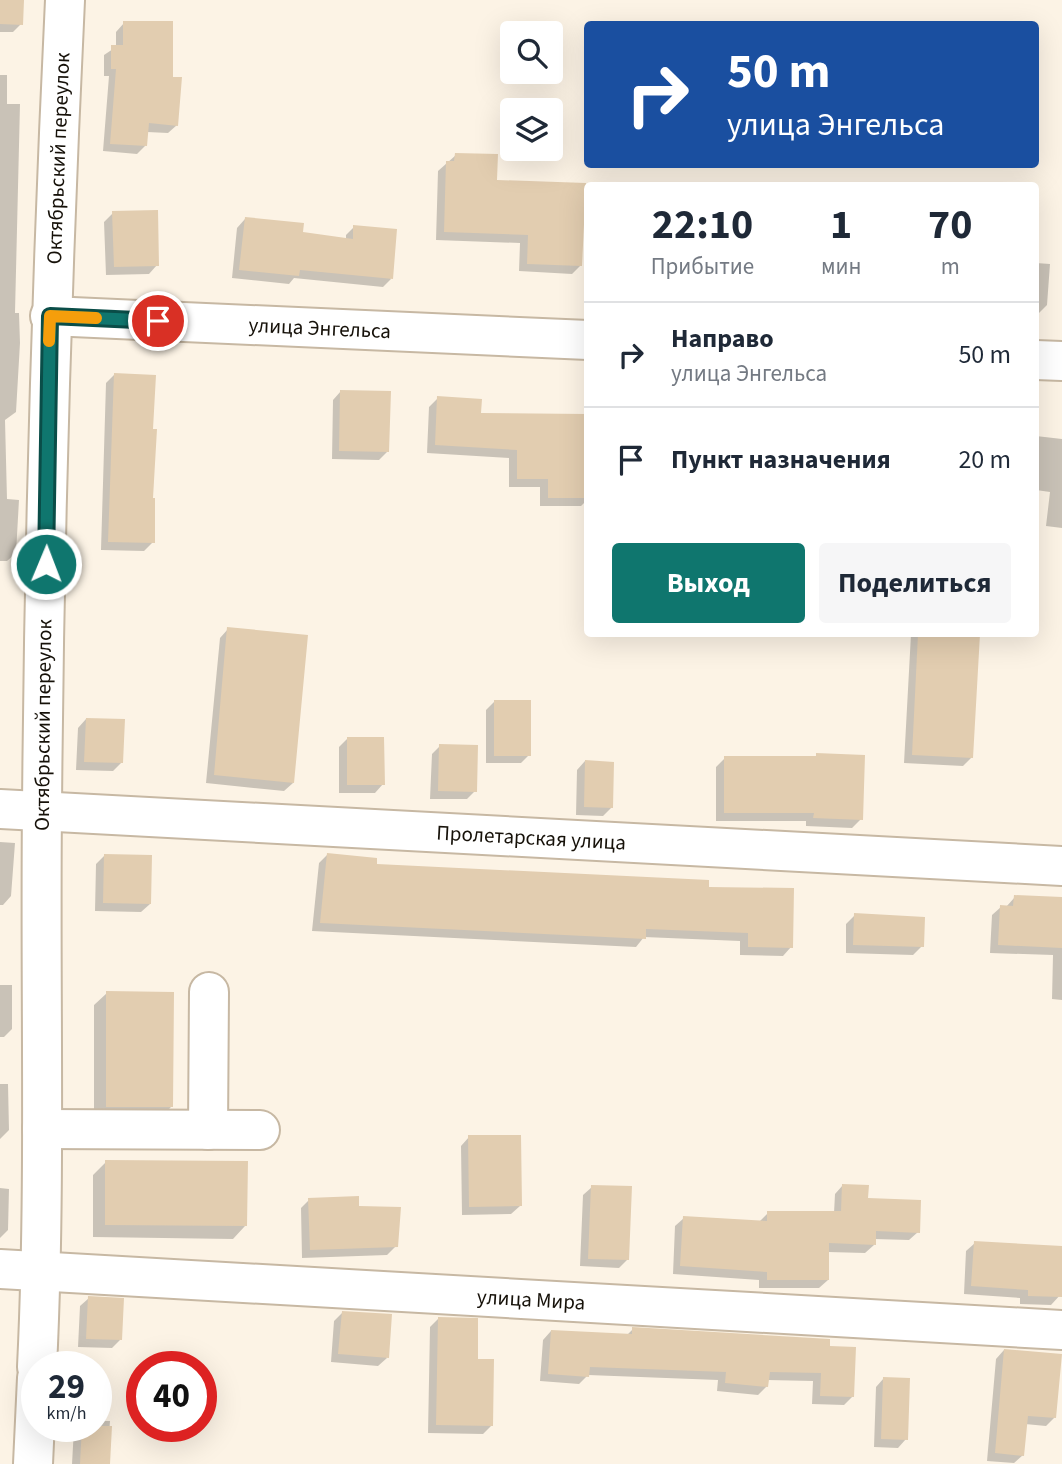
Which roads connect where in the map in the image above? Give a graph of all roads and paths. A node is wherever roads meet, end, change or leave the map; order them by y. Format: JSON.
{"nodes":[{"id":1,"x":65,"y":0,"type":"edge"},
{"id":2,"x":50,"y":316,"type":"junction"},
{"id":3,"x":584,"y":340,"type":"edge"},
{"id":4,"x":1039,"y":360,"type":"edge"},
{"id":5,"x":1062,"y":362,"type":"edge"},
{"id":6,"x":0,"y":809,"type":"edge"},
{"id":7,"x":42,"y":811,"type":"junction"},
{"id":8,"x":1062,"y":866,"type":"edge"},
{"id":9,"x":209,"y":992,"type":"dead end"},
{"id":10,"x":42,"y":1129,"type":"junction"},
{"id":11,"x":208,"y":1130,"type":"junction"},
{"id":12,"x":260,"y":1130,"type":"dead end"},
{"id":13,"x":0,"y":1269,"type":"edge"},
{"id":14,"x":42,"y":1272,"type":"junction"},
{"id":15,"x":1062,"y":1330,"type":"edge"},
{"id":16,"x":38,"y":1351,"type":"edge"},
{"id":17,"x":34,"y":1442,"type":"edge"},
{"id":18,"x":33,"y":1464,"type":"edge"}],
"edges":[{"from":1,"to":2,"type":"street","name":"Октябрьский переулок"},
{"from":2,"to":3,"type":"street","name":"улица Энгельса"},
{"from":2,"to":7,"type":"street","name":"Октябрьский переулок"},
{"from":4,"to":5,"type":"street"},
{"from":6,"to":7,"type":"street","name":"Пролетарская улица"},
{"from":7,"to":8,"type":"street","name":"Пролетарская улица"},
{"from":7,"to":10,"type":"street","name":"Октябрьский переулок"},
{"from":9,"to":11,"type":"street"},
{"from":10,"to":11,"type":"street"},
{"from":10,"to":14,"type":"street","name":"Октябрьский переулок"},
{"from":11,"to":12,"type":"street"},
{"from":13,"to":14,"type":"street","name":"улица Мира"},
{"from":14,"to":15,"type":"street","name":"улица Мира"},
{"from":14,"to":16,"type":"street","name":"Октябрьский переулок"},
{"from":17,"to":18,"type":"street"}]}
